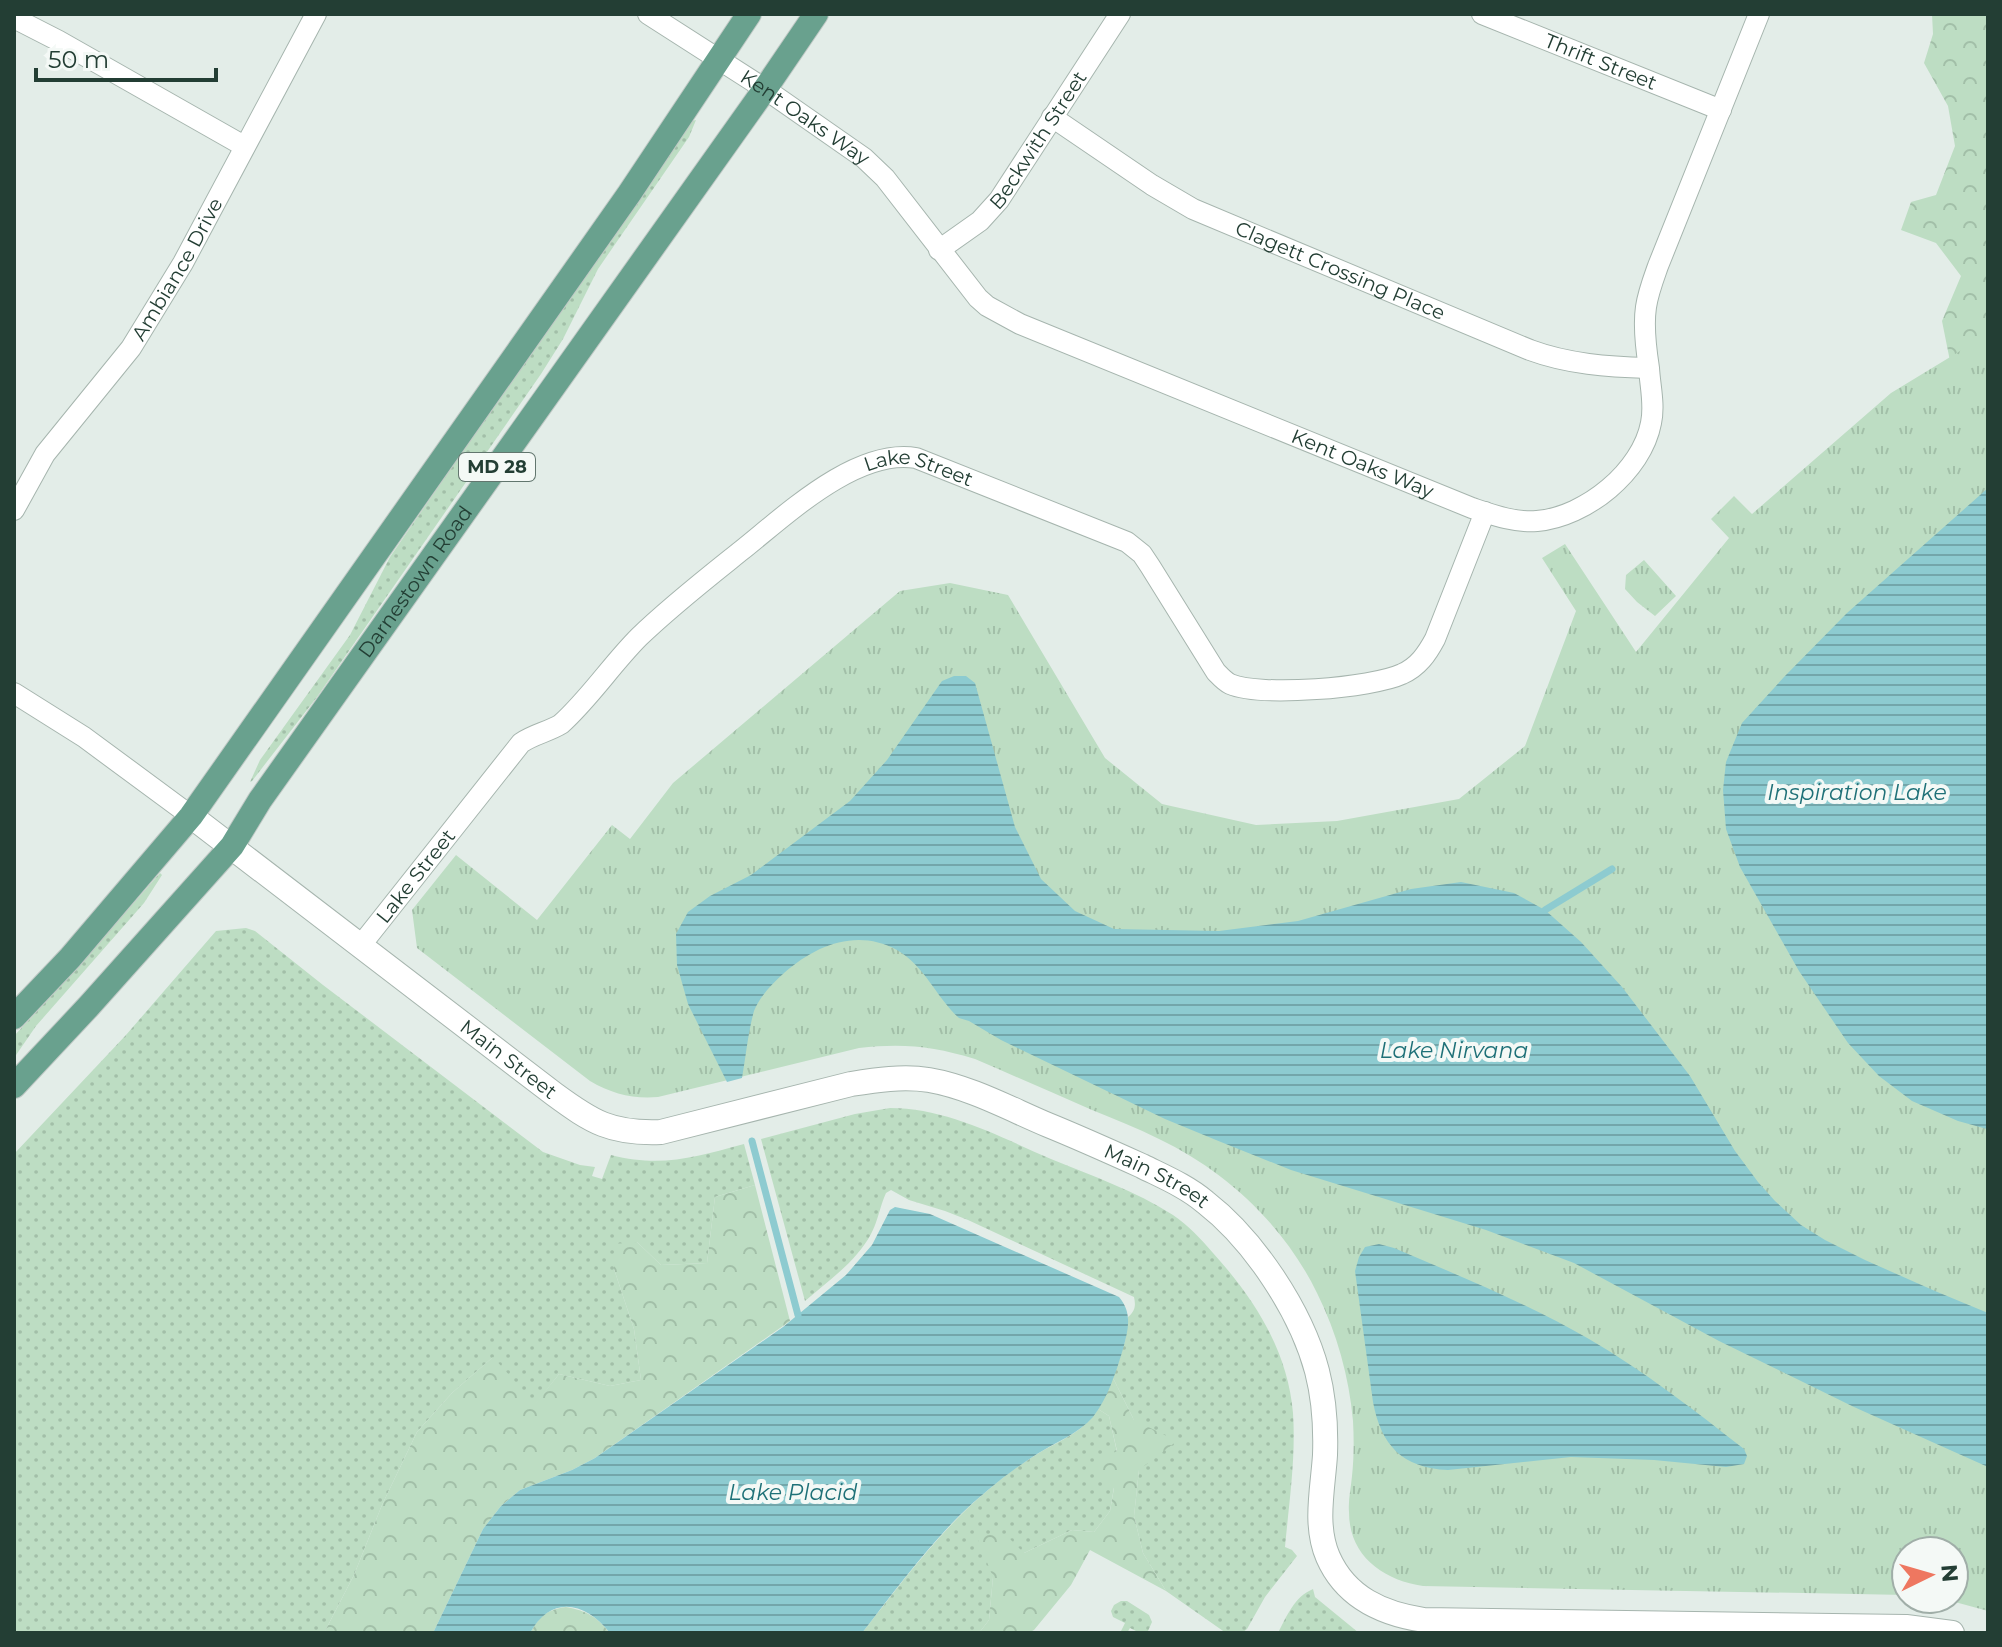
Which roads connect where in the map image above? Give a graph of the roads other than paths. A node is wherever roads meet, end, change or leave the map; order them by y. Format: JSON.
{"nodes":[{"id":1,"x":316,"y":14,"type":"edge"},
{"id":2,"x":648,"y":14,"type":"edge"},
{"id":3,"x":749,"y":14,"type":"edge"},
{"id":4,"x":816,"y":14,"type":"edge"},
{"id":5,"x":1120,"y":14,"type":"edge"},
{"id":6,"x":1482,"y":14,"type":"edge"},
{"id":7,"x":1759,"y":14,"type":"edge"},
{"id":8,"x":14,"y":18,"type":"edge"},
{"id":9,"x":718,"y":59,"type":"junction"},
{"id":10,"x":765,"y":89,"type":"junction"},
{"id":11,"x":1721,"y":110,"type":"junction"},
{"id":12,"x":1052,"y":117,"type":"junction"},
{"id":13,"x":244,"y":146,"type":"junction"},
{"id":14,"x":939,"y":250,"type":"junction"},
{"id":15,"x":1648,"y":368,"type":"junction"},
{"id":16,"x":14,"y":510,"type":"edge"},
{"id":17,"x":1485,"y":512,"type":"junction"},
{"id":18,"x":14,"y":693,"type":"edge"},
{"id":19,"x":191,"y":816,"type":"junction"},
{"id":20,"x":232,"y":846,"type":"junction"},
{"id":21,"x":361,"y":945,"type":"junction"},
{"id":22,"x":14,"y":1017,"type":"edge"},
{"id":23,"x":14,"y":1086,"type":"edge"},
{"id":24,"x":1952,"y":1633,"type":"edge"}],
"edges":[{"from":1,"to":13,"type":"street","name":"Ambiance Drive"},
{"from":2,"to":9,"type":"street"},
{"from":3,"to":9,"type":"main road","number":"MD 28"},
{"from":4,"to":10,"type":"main road","name":"Darnestown Road","number":"MD 28"},
{"from":5,"to":12,"type":"street","name":"Beckwith Street"},
{"from":6,"to":11,"type":"street","name":"Thrift Street"},
{"from":7,"to":11,"type":"street","name":"Kent Oaks Way"},
{"from":8,"to":13,"type":"street"},
{"from":9,"to":10,"type":"street","name":"Kent Oaks Way"},
{"from":9,"to":19,"type":"main road","number":"MD 28"},
{"from":10,"to":14,"type":"street","name":"Kent Oaks Way"},
{"from":10,"to":20,"type":"main road","name":"Darnestown Road","number":"MD 28"},
{"from":11,"to":15,"type":"street","name":"Kent Oaks Way"},
{"from":12,"to":14,"type":"street","name":"Beckwith Street"},
{"from":12,"to":15,"type":"street","name":"Clagett Crossing Place"},
{"from":13,"to":16,"type":"street","name":"Ambiance Drive"},
{"from":14,"to":17,"type":"street","name":"Kent Oaks Way"},
{"from":15,"to":17,"type":"street","name":"Kent Oaks Way"},
{"from":17,"to":21,"type":"street","name":"Lake Street"},
{"from":18,"to":19,"type":"street"},
{"from":19,"to":20,"type":"street","name":"Main Street"},
{"from":19,"to":22,"type":"main road","number":"MD 28"},
{"from":20,"to":21,"type":"street","name":"Main Street"},
{"from":20,"to":23,"type":"main road","name":"Darnestown Road","number":"MD 28"},
{"from":21,"to":24,"type":"street","name":"Main Street"}]}
